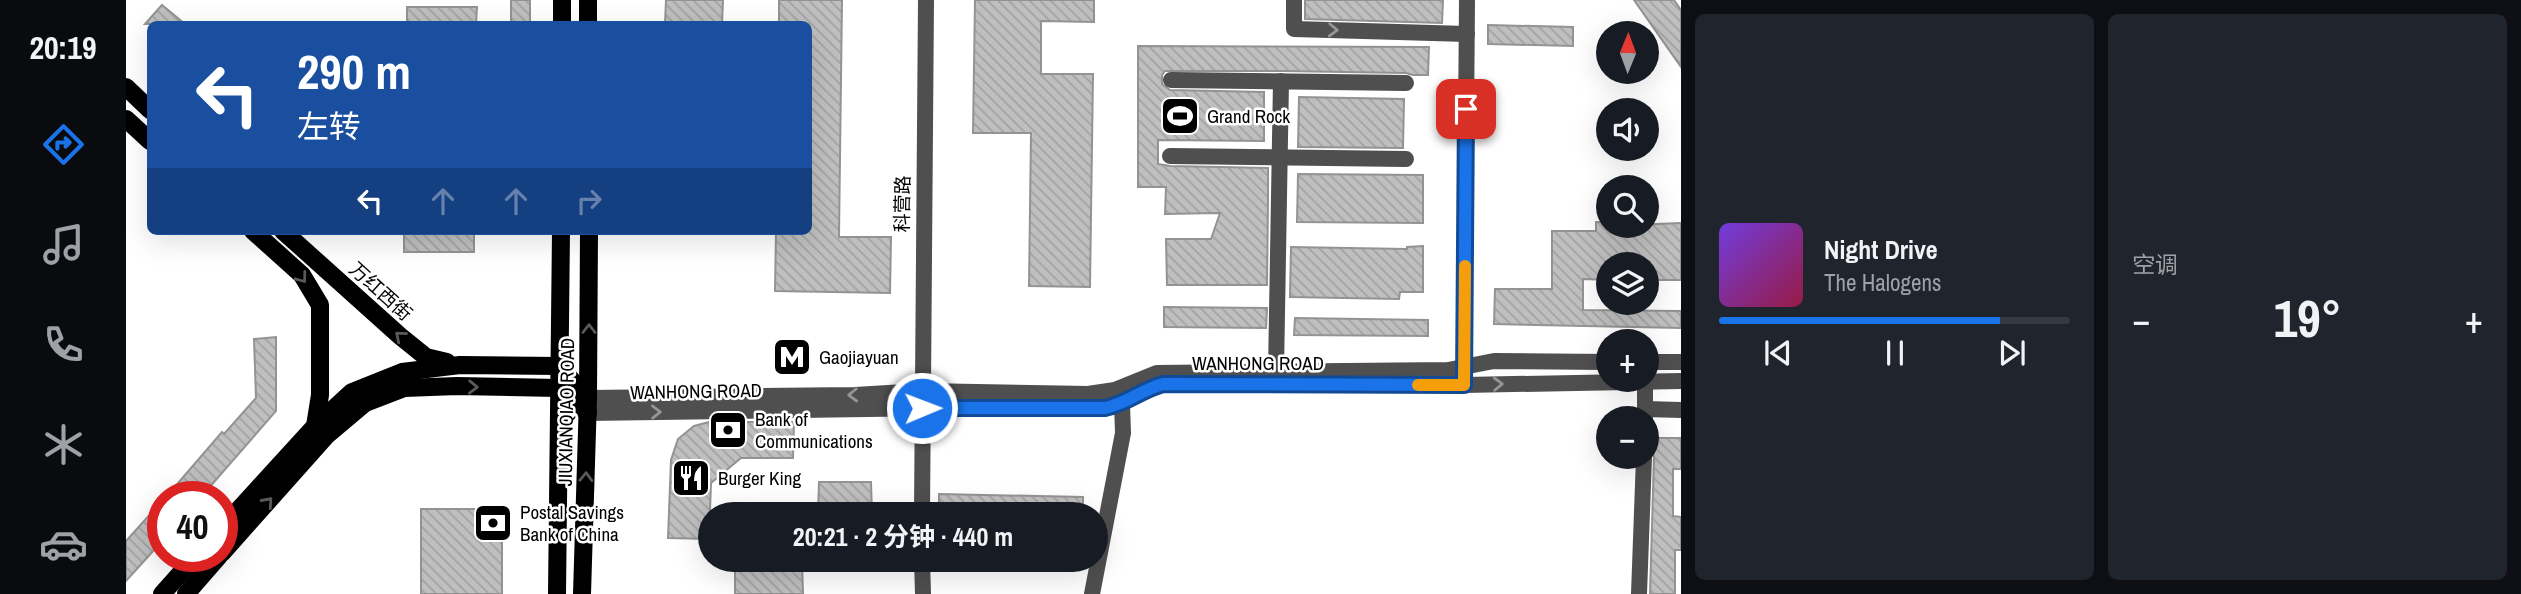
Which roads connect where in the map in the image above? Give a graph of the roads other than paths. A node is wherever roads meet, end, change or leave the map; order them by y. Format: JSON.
{"nodes":[{"id":1,"x":562,"y":0,"type":"edge"},
{"id":2,"x":588,"y":0,"type":"edge"},
{"id":3,"x":926,"y":0,"type":"edge"},
{"id":4,"x":1294,"y":0,"type":"edge"},
{"id":5,"x":1467,"y":0,"type":"edge"},
{"id":6,"x":562,"y":21,"type":"edge"},
{"id":7,"x":588,"y":21,"type":"edge"},
{"id":8,"x":1467,"y":34,"type":"junction"},
{"id":9,"x":1171,"y":80,"type":"dead end"},
{"id":10,"x":1281,"y":82,"type":"junction"},
{"id":11,"x":1406,"y":83,"type":"dead end"},
{"id":12,"x":126,"y":87,"type":"edge"},
{"id":13,"x":147,"y":107,"type":"edge"},
{"id":14,"x":126,"y":119,"type":"edge"},
{"id":15,"x":147,"y":138,"type":"edge"},
{"id":16,"x":1170,"y":156,"type":"dead end"},
{"id":17,"x":1281,"y":158,"type":"junction"},
{"id":18,"x":1406,"y":159,"type":"dead end"},
{"id":19,"x":257,"y":235,"type":"edge"},
{"id":20,"x":287,"y":235,"type":"edge"},
{"id":21,"x":561,"y":235,"type":"edge"},
{"id":22,"x":589,"y":235,"type":"edge"},
{"id":23,"x":1596,"y":362,"type":"edge"},
{"id":24,"x":1659,"y":362,"type":"edge"},
{"id":25,"x":1681,"y":362,"type":"edge"},
{"id":26,"x":460,"y":365,"type":"junction"},
{"id":27,"x":559,"y":366,"type":"junction"},
{"id":28,"x":1464,"y":367,"type":"junction"},
{"id":29,"x":1276,"y":371,"type":"junction"},
{"id":30,"x":1659,"y":381,"type":"edge"},
{"id":31,"x":1681,"y":381,"type":"edge"},
{"id":32,"x":1596,"y":382,"type":"edge"},
{"id":33,"x":1464,"y":385,"type":"junction"},
{"id":34,"x":558,"y":388,"type":"junction"},
{"id":35,"x":921,"y":391,"type":"junction"},
{"id":36,"x":1122,"y":404,"type":"junction"},
{"id":37,"x":588,"y":405,"type":"junction"},
{"id":38,"x":922,"y":408,"type":"junction"},
{"id":39,"x":1681,"y":410,"type":"edge"},
{"id":40,"x":1659,"y":412,"type":"edge"},
{"id":41,"x":315,"y":426,"type":"junction"},
{"id":42,"x":1644,"y":469,"type":"edge"},
{"id":43,"x":922,"y":502,"type":"edge"},
{"id":44,"x":238,"y":510,"type":"edge"},
{"id":45,"x":238,"y":536,"type":"edge"},
{"id":46,"x":182,"y":572,"type":"edge"},
{"id":47,"x":206,"y":572,"type":"edge"},
{"id":48,"x":922,"y":572,"type":"edge"},
{"id":49,"x":162,"y":594,"type":"edge"},
{"id":50,"x":186,"y":594,"type":"edge"},
{"id":51,"x":557,"y":594,"type":"edge"},
{"id":52,"x":582,"y":594,"type":"edge"},
{"id":53,"x":923,"y":594,"type":"edge"},
{"id":54,"x":1092,"y":594,"type":"edge"},
{"id":55,"x":1639,"y":594,"type":"edge"}],
"edges":[{"from":1,"to":6,"type":"main road"},
{"from":2,"to":7,"type":"main road"},
{"from":3,"to":35,"type":"street","name":"科营路"},
{"from":4,"to":8,"type":"street","one_way":true},
{"from":5,"to":8,"type":"street"},
{"from":8,"to":28,"type":"street"},
{"from":9,"to":10,"type":"street"},
{"from":10,"to":11,"type":"street"},
{"from":10,"to":17,"type":"street"},
{"from":12,"to":13,"type":"main road"},
{"from":14,"to":15,"type":"main road"},
{"from":16,"to":17,"type":"street"},
{"from":17,"to":18,"type":"street"},
{"from":17,"to":29,"type":"street"},
{"from":19,"to":41,"type":"main road","one_way":true},
{"from":26,"to":20,"type":"main road","name":"万红西街","one_way":true},
{"from":21,"to":27,"type":"main road","name":"JIUXIANQIAO ROAD"},
{"from":37,"to":22,"type":"main road","name":"JIUXIANQIAO ROAD","one_way":true},
{"from":23,"to":28,"type":"street","name":"WANHONG ROAD"},
{"from":24,"to":25,"type":"street"},
{"from":26,"to":27,"type":"main road"},
{"from":26,"to":41,"type":"main road"},
{"from":27,"to":34,"type":"main road","name":"JIUXIANQIAO ROAD"},
{"from":27,"to":37,"type":"main road"},
{"from":28,"to":29,"type":"street","name":"WANHONG ROAD"},
{"from":28,"to":33,"type":"street"},
{"from":29,"to":35,"type":"street","name":"WANHONG ROAD"},
{"from":30,"to":31,"type":"street","name":"WANHONG ROAD"},
{"from":33,"to":32,"type":"street","name":"WANHONG ROAD","one_way":true},
{"from":33,"to":36,"type":"street","name":"WANHONG ROAD"},
{"from":34,"to":37,"type":"main road"},
{"from":45,"to":34,"type":"main road","one_way":true},
{"from":34,"to":51,"type":"main road","name":"JIUXIANQIAO ROAD"},
{"from":35,"to":37,"type":"street","name":"WANHONG ROAD","one_way":true},
{"from":35,"to":38,"type":"street","name":"科营路"},
{"from":36,"to":38,"type":"street","name":"WANHONG ROAD"},
{"from":36,"to":54,"type":"street"},
{"from":37,"to":38,"type":"street","name":"WANHONG ROAD","one_way":true},
{"from":52,"to":37,"type":"main road","name":"JIUXIANQIAO ROAD","one_way":true},
{"from":38,"to":43,"type":"street","name":"科营路"},
{"from":39,"to":40,"type":"street"},
{"from":41,"to":44,"type":"main road"},
{"from":42,"to":55,"type":"street"},
{"from":46,"to":49,"type":"main road"},
{"from":47,"to":50,"type":"main road"},
{"from":48,"to":53,"type":"street"}]}
